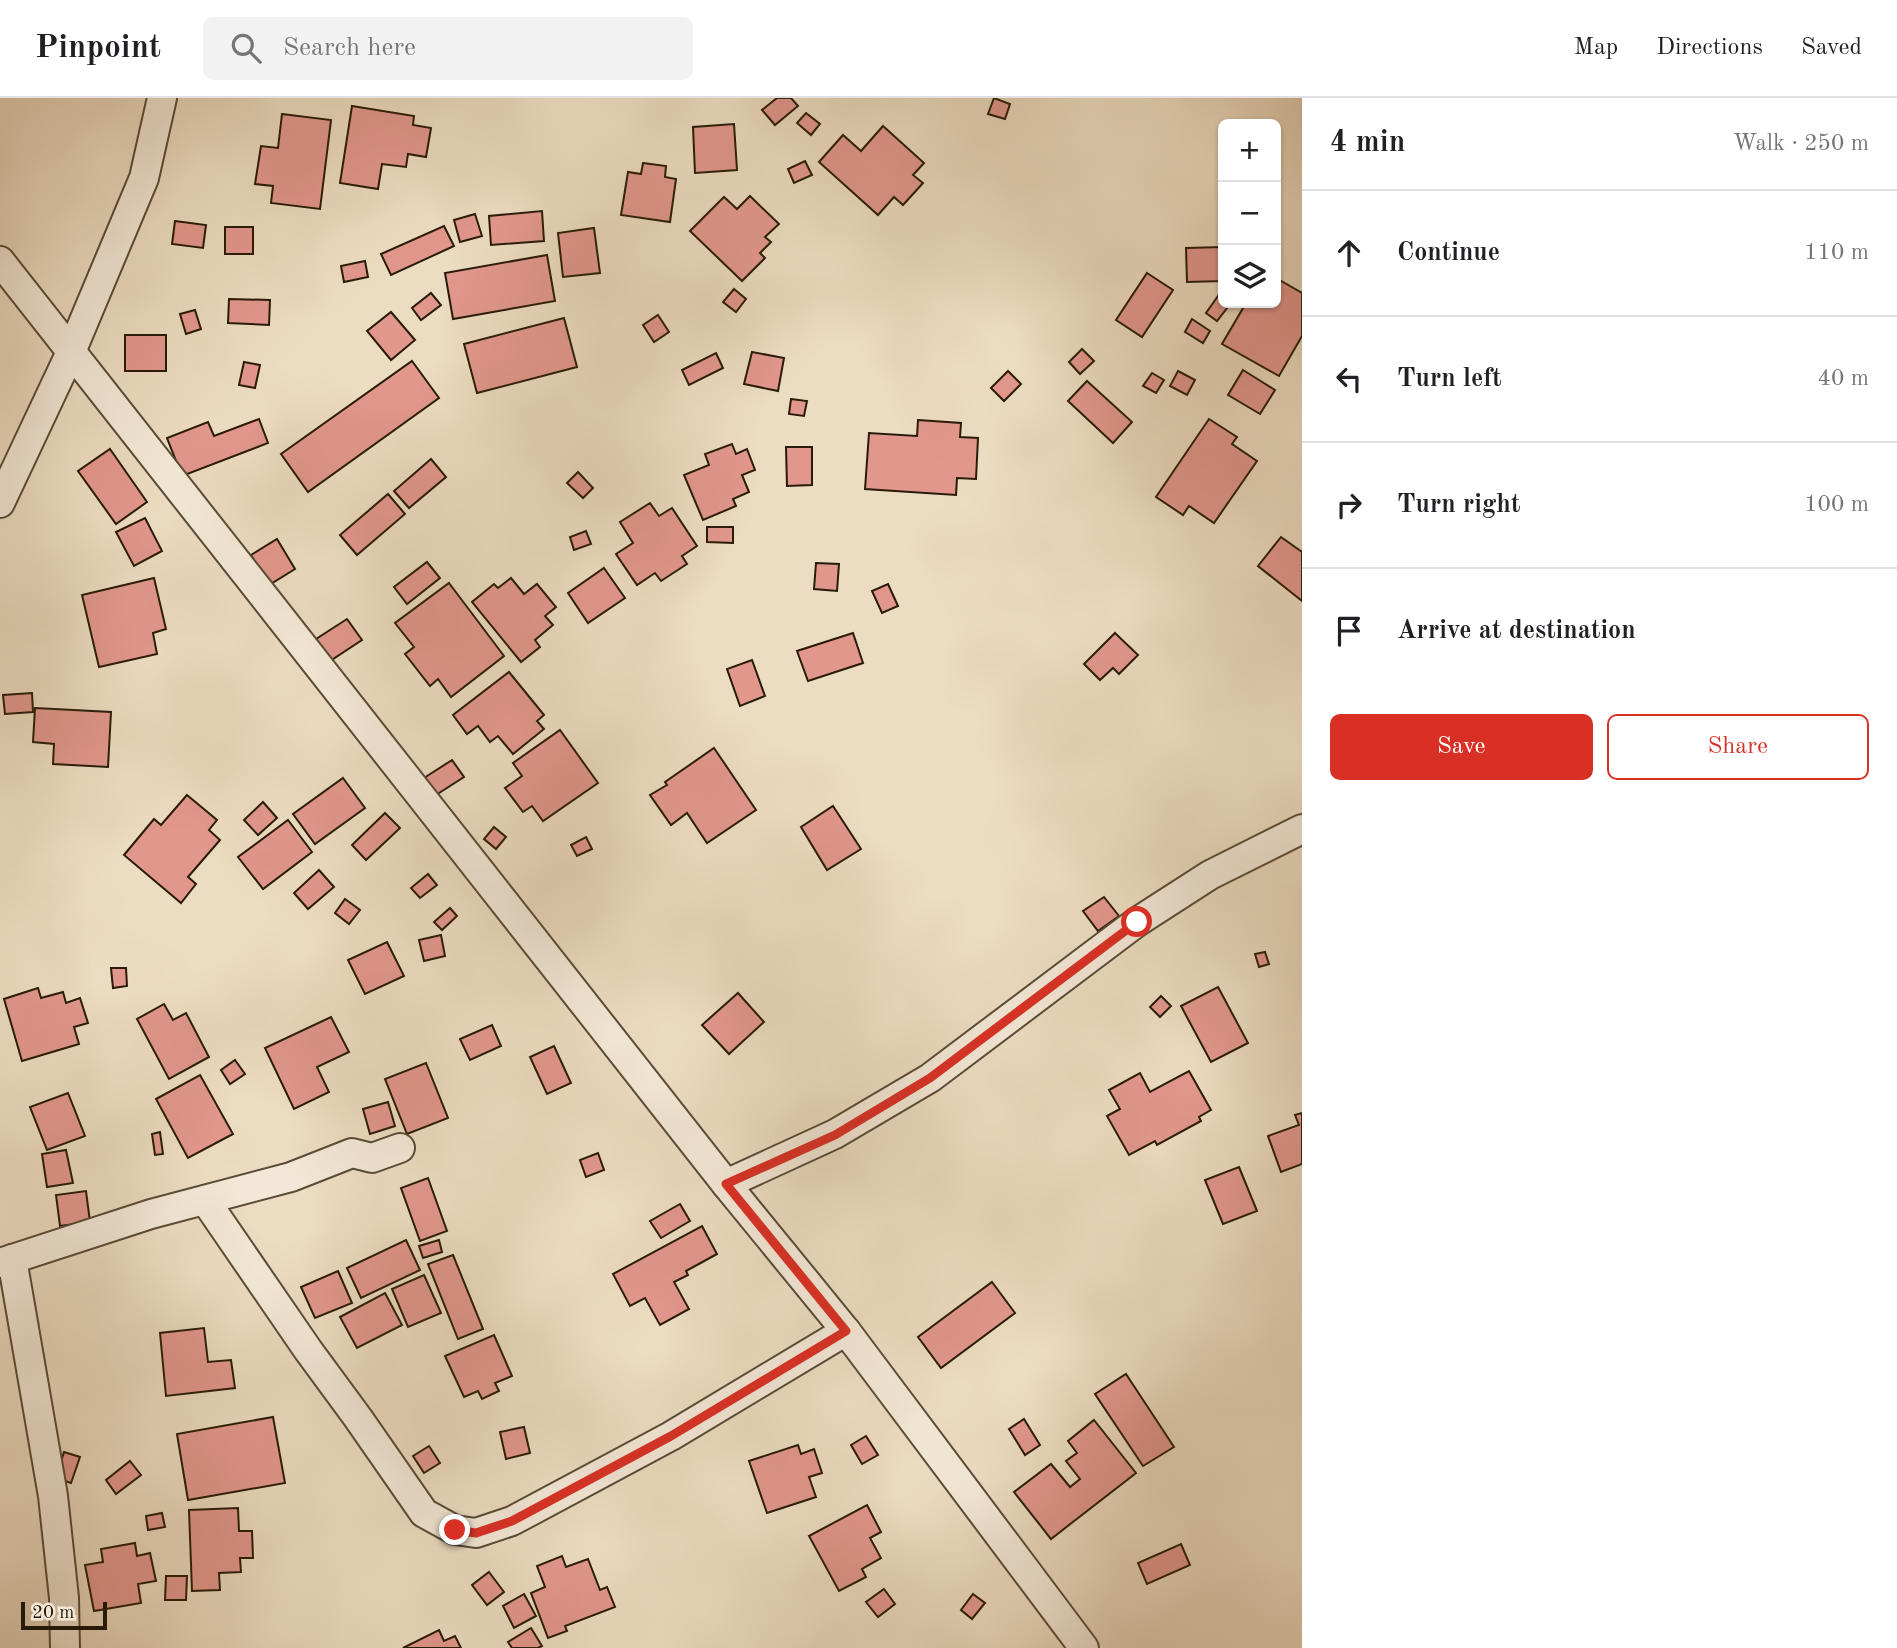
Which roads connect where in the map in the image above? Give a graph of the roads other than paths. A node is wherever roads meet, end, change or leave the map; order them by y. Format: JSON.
{"nodes":[{"id":1,"x":162,"y":98,"type":"edge"},
{"id":2,"x":0,"y":261,"type":"edge"},
{"id":3,"x":71,"y":352,"type":"junction"},
{"id":4,"x":0,"y":503,"type":"edge"},
{"id":5,"x":1302,"y":829,"type":"edge"},
{"id":6,"x":400,"y":1148,"type":"dead end"},
{"id":7,"x":726,"y":1184,"type":"junction"},
{"id":8,"x":205,"y":1200,"type":"junction"},
{"id":9,"x":6,"y":1261,"type":"edge"},
{"id":10,"x":846,"y":1331,"type":"junction"},
{"id":11,"x":65,"y":1648,"type":"edge"},
{"id":12,"x":1084,"y":1648,"type":"edge"}],
"edges":[{"from":1,"to":3,"type":"street"},
{"from":2,"to":3,"type":"street"},
{"from":3,"to":4,"type":"street"},
{"from":3,"to":7,"type":"street"},
{"from":5,"to":7,"type":"street"},
{"from":6,"to":8,"type":"street"},
{"from":7,"to":10,"type":"street"},
{"from":8,"to":9,"type":"street"},
{"from":8,"to":10,"type":"street"},
{"from":9,"to":11,"type":"street"},
{"from":10,"to":12,"type":"street"}]}
